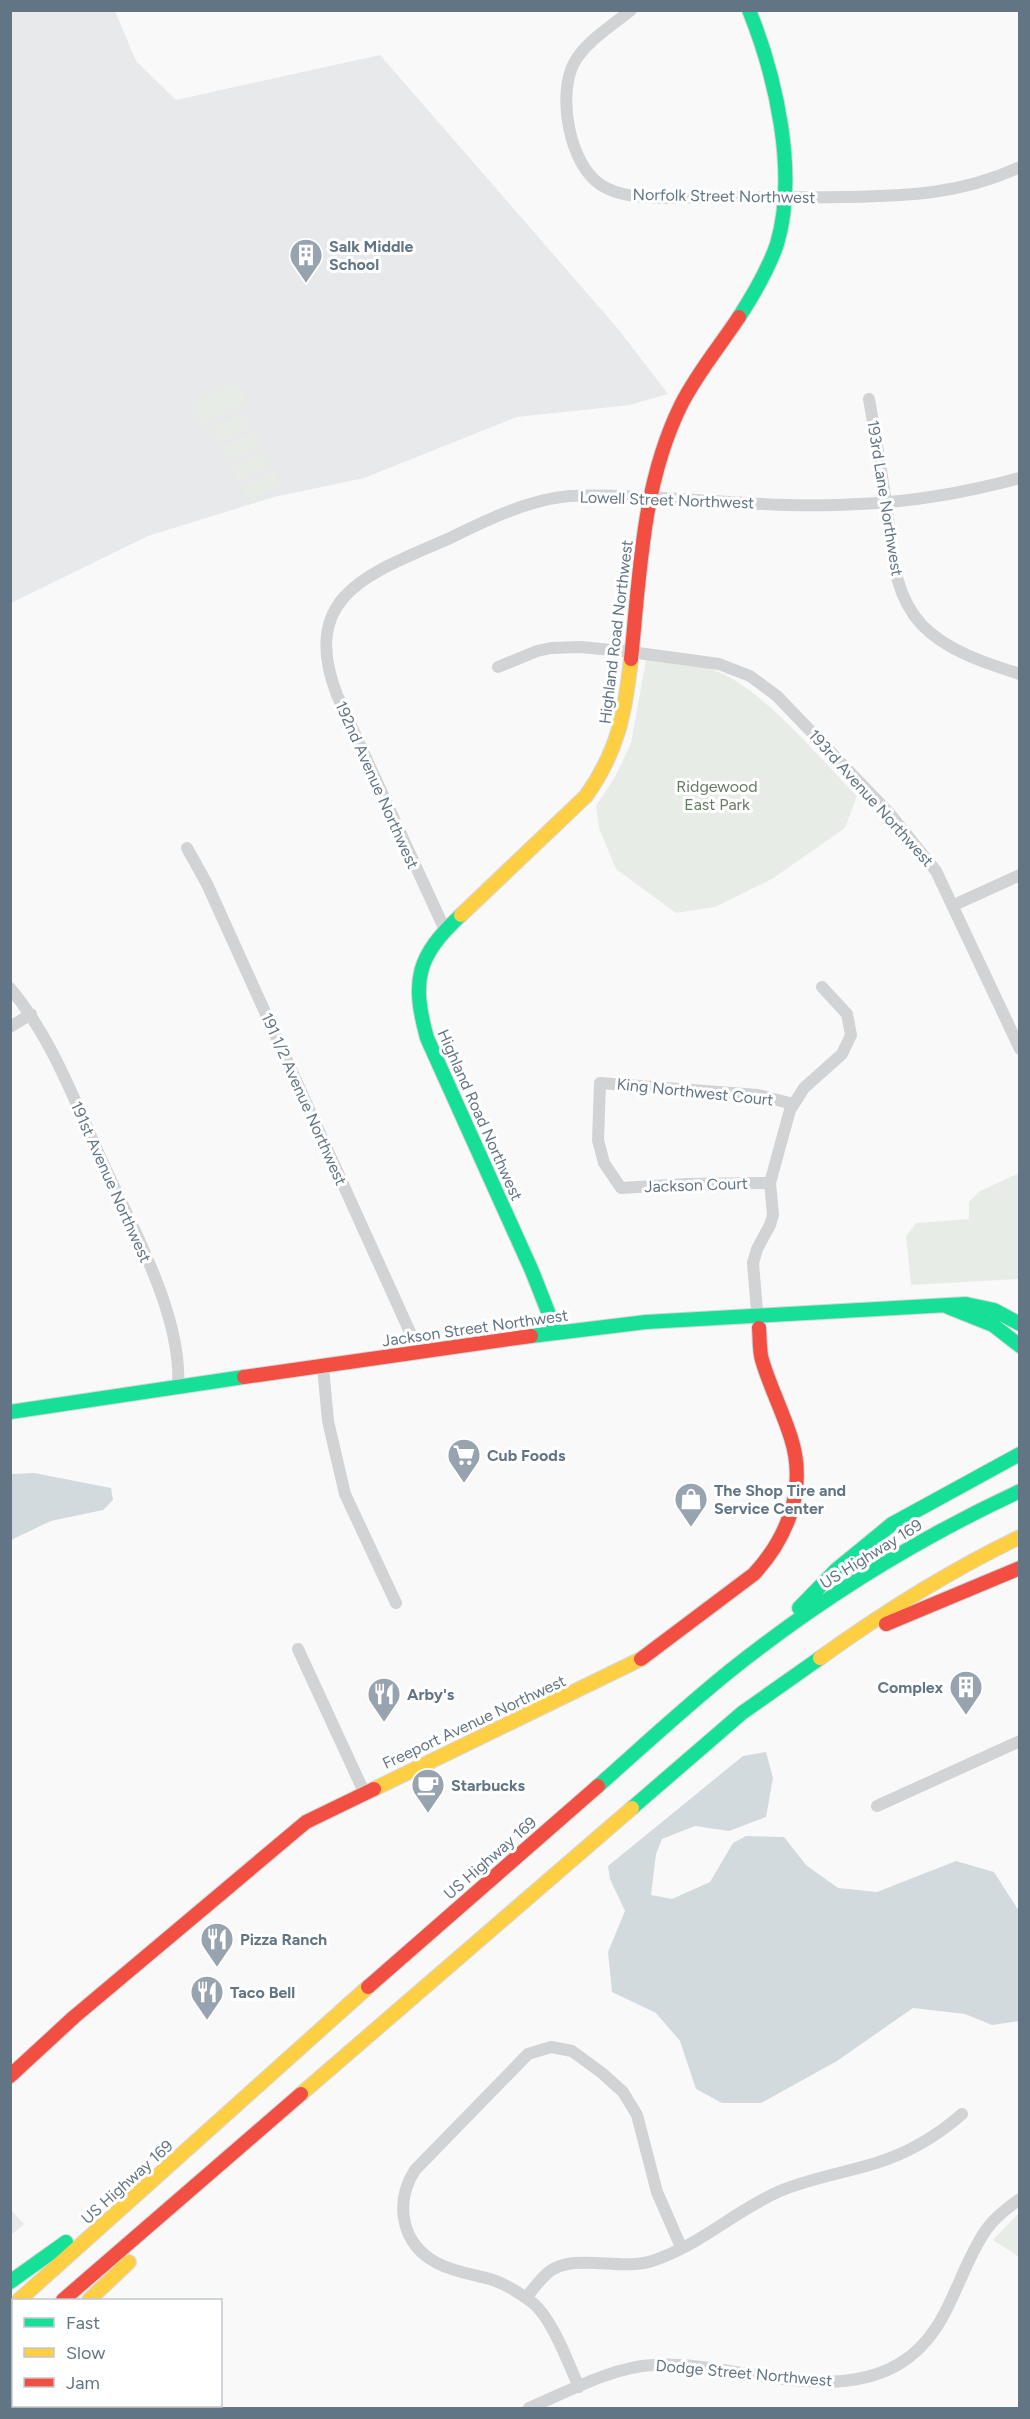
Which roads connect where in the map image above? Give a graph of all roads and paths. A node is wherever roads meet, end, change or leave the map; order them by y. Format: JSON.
{"nodes":[{"id":1,"x":631,"y":10,"type":"edge"},
{"id":2,"x":749,"y":10,"type":"edge"},
{"id":3,"x":1020,"y":167,"type":"edge"},
{"id":4,"x":785,"y":198,"type":"junction"},
{"id":5,"x":868,"y":399,"type":"dead end"},
{"id":6,"x":1020,"y":478,"type":"edge"},
{"id":7,"x":651,"y":498,"type":"junction"},
{"id":8,"x":886,"y":502,"type":"junction"},
{"id":9,"x":327,"y":635,"type":"joint"},
{"id":10,"x":631,"y":652,"type":"junction"},
{"id":11,"x":498,"y":668,"type":"dead end"},
{"id":12,"x":1020,"y":674,"type":"edge"},
{"id":13,"x":187,"y":848,"type":"dead end"},
{"id":14,"x":1020,"y":875,"type":"edge"},
{"id":15,"x":954,"y":905,"type":"junction"},
{"id":16,"x":445,"y":930,"type":"junction"},
{"id":17,"x":822,"y":987,"type":"dead end"},
{"id":18,"x":10,"y":988,"type":"edge"},
{"id":19,"x":31,"y":1014,"type":"junction"},
{"id":20,"x":10,"y":1027,"type":"edge"},
{"id":21,"x":1020,"y":1049,"type":"edge"},
{"id":22,"x":793,"y":1104,"type":"junction"},
{"id":23,"x":770,"y":1183,"type":"junction"},
{"id":24,"x":621,"y":1188,"type":"joint"},
{"id":25,"x":947,"y":1306,"type":"junction"},
{"id":26,"x":1018,"y":1320,"type":"edge"},
{"id":27,"x":758,"y":1322,"type":"junction"},
{"id":28,"x":1003,"y":1331,"type":"junction"},
{"id":29,"x":556,"y":1332,"type":"junction"},
{"id":30,"x":1020,"y":1346,"type":"edge"},
{"id":31,"x":419,"y":1352,"type":"junction"},
{"id":32,"x":323,"y":1367,"type":"junction"},
{"id":33,"x":178,"y":1387,"type":"junction"},
{"id":34,"x":10,"y":1412,"type":"edge"},
{"id":35,"x":1020,"y":1454,"type":"edge"},
{"id":36,"x":1020,"y":1491,"type":"edge"},
{"id":37,"x":1020,"y":1537,"type":"edge"},
{"id":38,"x":1020,"y":1568,"type":"edge"},
{"id":39,"x":396,"y":1603,"type":"dead end"},
{"id":40,"x":768,"y":1641,"type":"junction"},
{"id":41,"x":298,"y":1649,"type":"dead end"},
{"id":42,"x":790,"y":1677,"type":"junction"},
{"id":43,"x":1020,"y":1741,"type":"edge"},
{"id":44,"x":364,"y":1792,"type":"junction"},
{"id":45,"x":877,"y":1806,"type":"dead end"},
{"id":46,"x":10,"y":2076,"type":"edge"},
{"id":47,"x":962,"y":2114,"type":"dead end"},
{"id":48,"x":215,"y":2169,"type":"junction"},
{"id":49,"x":164,"y":2171,"type":"junction"},
{"id":50,"x":1020,"y":2199,"type":"edge"},
{"id":51,"x":681,"y":2247,"type":"junction"},
{"id":52,"x":10,"y":2282,"type":"edge"},
{"id":53,"x":526,"y":2298,"type":"junction"},
{"id":54,"x":21,"y":2299,"type":"edge"},
{"id":55,"x":65,"y":2299,"type":"edge"},
{"id":56,"x":91,"y":2299,"type":"edge"},
{"id":57,"x":579,"y":2387,"type":"junction"},
{"id":58,"x":529,"y":2409,"type":"edge"}],
"edges":[{"from":1,"to":4,"type":"street","name":"Norfolk Street Northwest"},
{"from":2,"to":4,"type":"main road","name":"Highland Road Northwest"},
{"from":3,"to":4,"type":"street","name":"Norfolk Street Northwest"},
{"from":4,"to":7,"type":"main road","name":"Highland Road Northwest"},
{"from":5,"to":8,"type":"street","name":"193rd Lane Northwest"},
{"from":6,"to":8,"type":"street","name":"Lowell Street Northwest"},
{"from":7,"to":8,"type":"street","name":"Lowell Street Northwest"},
{"from":7,"to":9,"type":"street","name":"Lowell Street Northwest"},
{"from":7,"to":10,"type":"main road","name":"Highland Road Northwest"},
{"from":8,"to":12,"type":"street","name":"193rd Lane Northwest"},
{"from":9,"to":16,"type":"street","name":"192nd Avenue Northwest"},
{"from":10,"to":11,"type":"street","name":"193rd Avenue Northwest"},
{"from":10,"to":15,"type":"street","name":"193rd Avenue Northwest"},
{"from":10,"to":16,"type":"main road","name":"Highland Road Northwest"},
{"from":13,"to":31,"type":"street","name":"191 1/2 Avenue Northwest"},
{"from":14,"to":15,"type":"street"},
{"from":15,"to":21,"type":"street","name":"193rd Avenue Northwest"},
{"from":16,"to":29,"type":"main road","name":"Highland Road Northwest"},
{"from":17,"to":22,"type":"street"},
{"from":18,"to":19,"type":"street","name":"191st Avenue Northwest"},
{"from":19,"to":20,"type":"street"},
{"from":19,"to":33,"type":"street","name":"191st Avenue Northwest"},
{"from":22,"to":23,"type":"street"},
{"from":22,"to":24,"type":"street","name":"King Northwest Court"},
{"from":23,"to":24,"type":"street","name":"Jackson Court"},
{"from":23,"to":27,"type":"street"},
{"from":25,"to":26,"type":"main road","name":"Jackson Street Northwest"},
{"from":25,"to":27,"type":"main road","name":"Jackson Street Northwest"},
{"from":25,"to":28,"type":"main road","name":"Jackson Street Northwest"},
{"from":26,"to":28,"type":"main road"},
{"from":27,"to":29,"type":"main road","name":"Jackson Street Northwest"},
{"from":27,"to":44,"type":"main road","name":"Freeport Avenue Northwest"},
{"from":28,"to":30,"type":"main road","name":"Jackson Street Northwest"},
{"from":29,"to":31,"type":"main road","name":"Jackson Street Northwest"},
{"from":31,"to":32,"type":"main road","name":"Jackson Street Northwest"},
{"from":32,"to":33,"type":"main road","name":"Jackson Street Northwest"},
{"from":32,"to":39,"type":"street"},
{"from":33,"to":34,"type":"main road","name":"Jackson Street Northwest"},
{"from":35,"to":40,"type":"main road"},
{"from":36,"to":40,"type":"main road","name":"US Highway 169"},
{"from":37,"to":42,"type":"main road"},
{"from":38,"to":42,"type":"main road"},
{"from":40,"to":49,"type":"main road","name":"US Highway 169"},
{"from":41,"to":44,"type":"street"},
{"from":42,"to":48,"type":"main road"},
{"from":43,"to":45,"type":"street"},
{"from":44,"to":46,"type":"main road","name":"Freeport Avenue Northwest"},
{"from":47,"to":51,"type":"street"},
{"from":48,"to":55,"type":"main road"},
{"from":48,"to":56,"type":"main road"},
{"from":49,"to":52,"type":"main road"},
{"from":49,"to":54,"type":"main road","name":"US Highway 169"},
{"from":50,"to":57,"type":"street","name":"Dodge Street Northwest"},
{"from":51,"to":53,"type":"street"},
{"from":51,"to":53,"type":"street"},
{"from":53,"to":57,"type":"street"},
{"from":57,"to":58,"type":"street","name":"Dodge Street Northwest"}]}
